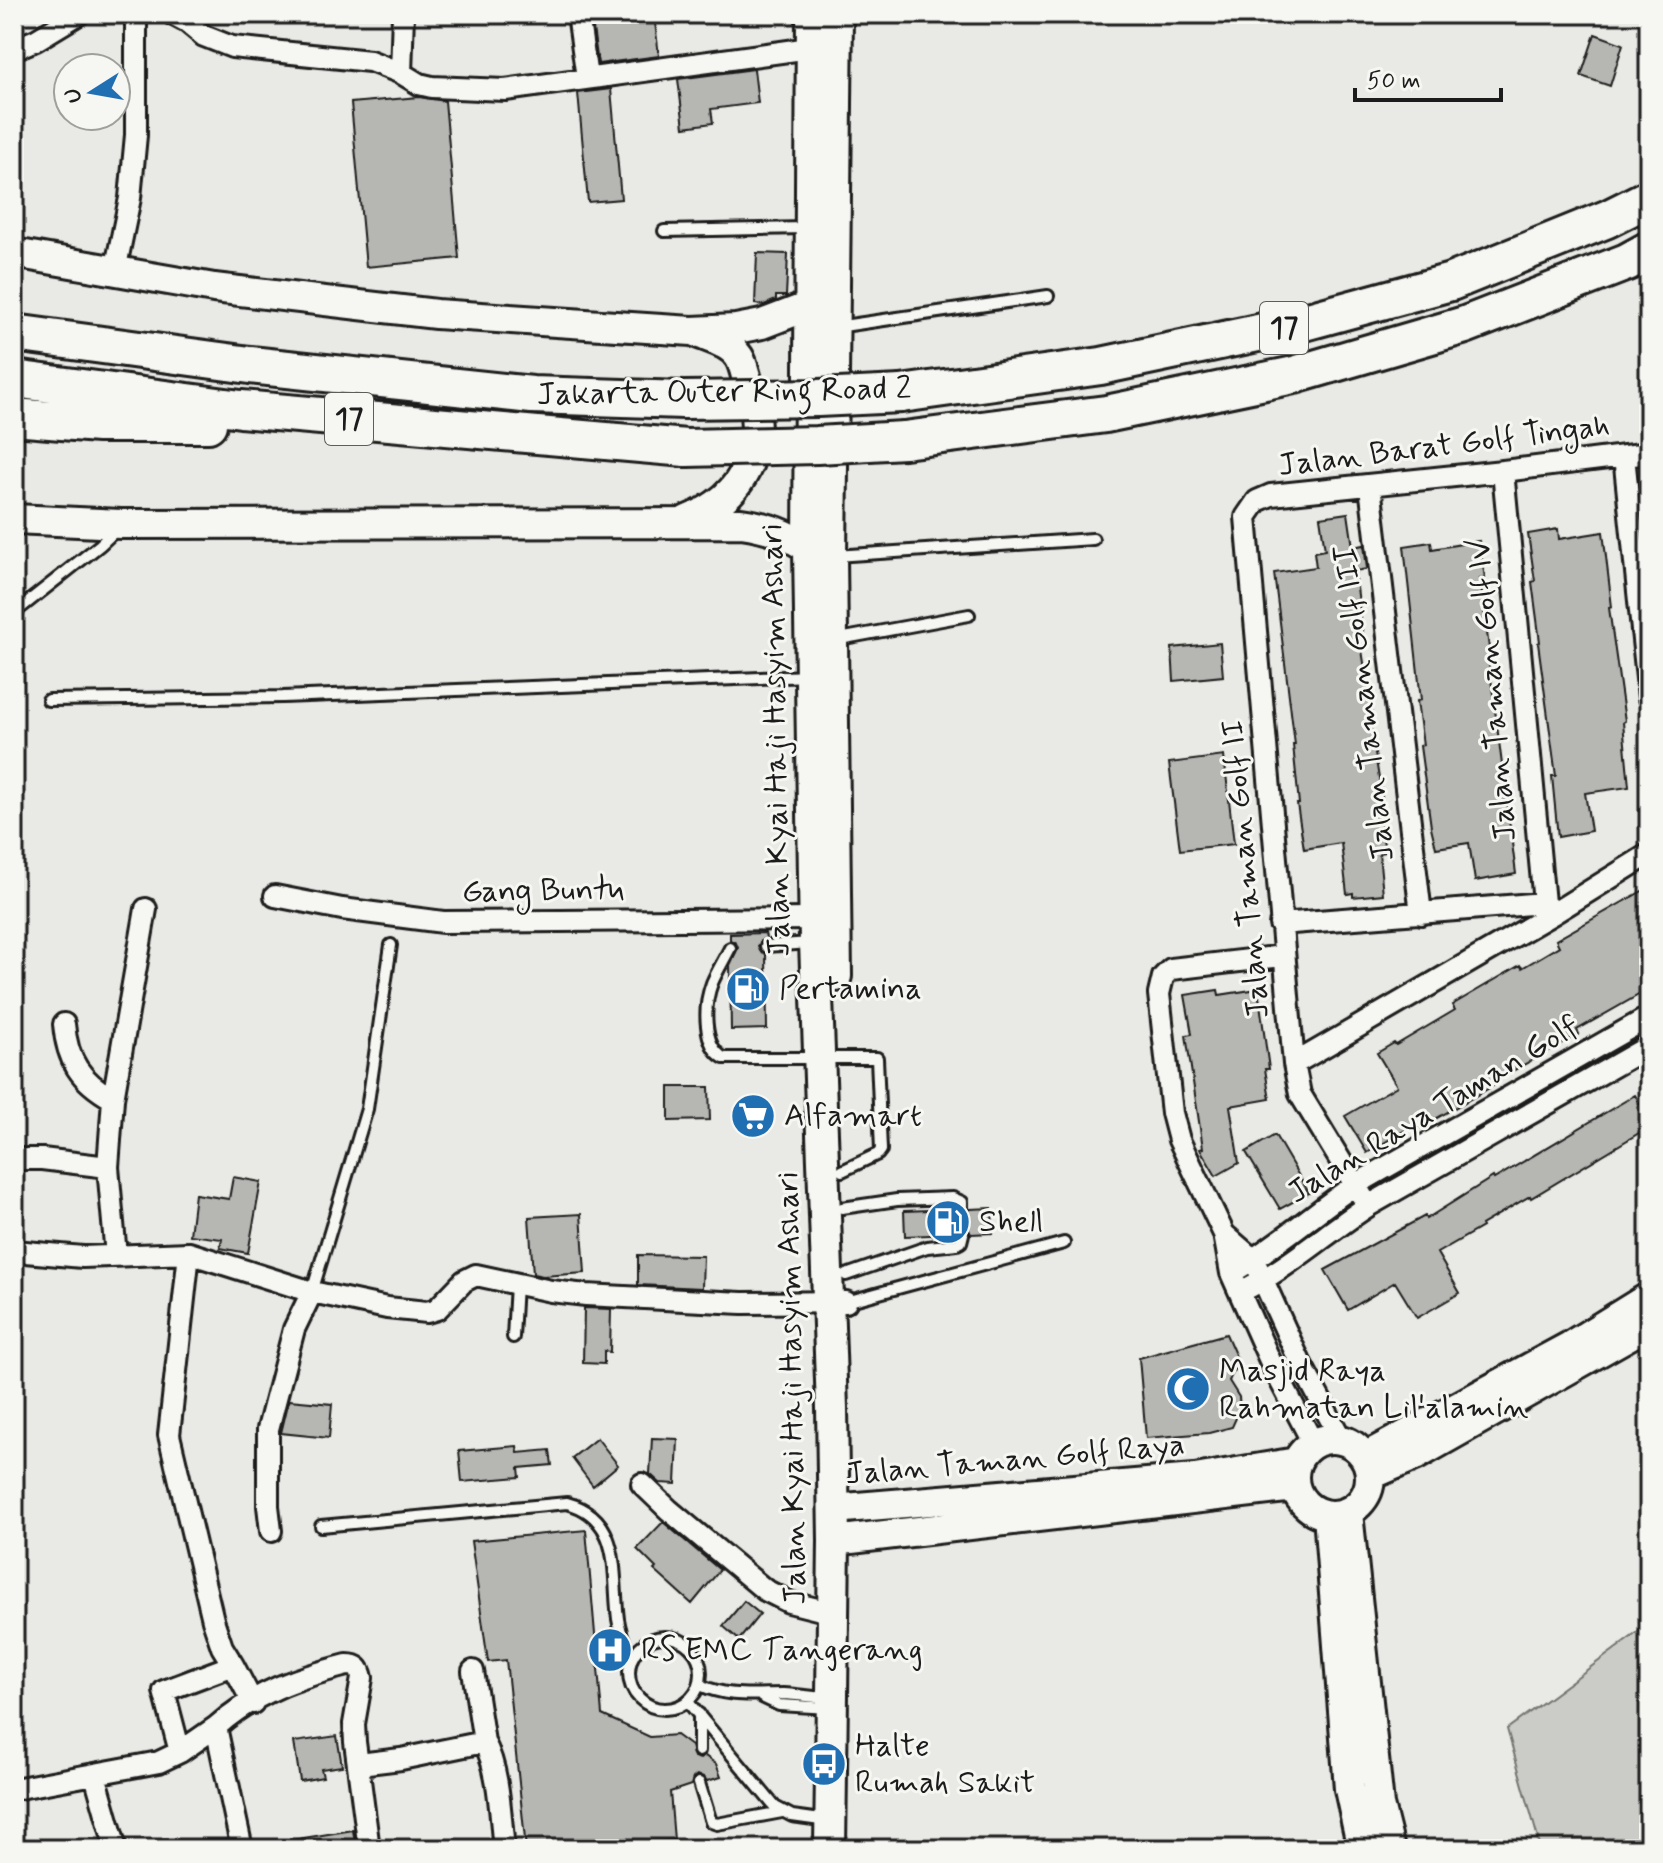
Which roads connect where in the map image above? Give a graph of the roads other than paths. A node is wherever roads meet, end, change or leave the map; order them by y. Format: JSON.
{"nodes":[{"id":1,"x":79,"y":14,"type":"edge"},
{"id":2,"x":136,"y":14,"type":"edge"},
{"id":3,"x":172,"y":14,"type":"edge"},
{"id":4,"x":403,"y":14,"type":"edge"},
{"id":5,"x":578,"y":14,"type":"edge"},
{"id":6,"x":812,"y":14,"type":"edge"},
{"id":7,"x":837,"y":14,"type":"edge"},
{"id":8,"x":810,"y":48,"type":"junction"},
{"id":9,"x":14,"y":49,"type":"edge"},
{"id":10,"x":401,"y":73,"type":"junction"},
{"id":11,"x":587,"y":78,"type":"junction"},
{"id":12,"x":1649,"y":198,"type":"edge"},
{"id":13,"x":811,"y":228,"type":"junction"},
{"id":14,"x":664,"y":231,"type":"dead end"},
{"id":15,"x":1649,"y":250,"type":"edge"},
{"id":16,"x":14,"y":253,"type":"edge"},
{"id":17,"x":115,"y":271,"type":"junction"},
{"id":18,"x":1048,"y":296,"type":"dead end"},
{"id":19,"x":809,"y":306,"type":"junction"},
{"id":20,"x":14,"y":307,"type":"edge"},
{"id":21,"x":834,"y":328,"type":"junction"},
{"id":22,"x":692,"y":331,"type":"junction"},
{"id":23,"x":14,"y":333,"type":"edge"},
{"id":24,"x":14,"y":379,"type":"edge"},
{"id":25,"x":416,"y":382,"type":"junction"},
{"id":26,"x":14,"y":417,"type":"edge"},
{"id":27,"x":406,"y":425,"type":"junction"},
{"id":28,"x":1649,"y":453,"type":"edge"},
{"id":29,"x":1624,"y":456,"type":"junction"},
{"id":30,"x":1503,"y":471,"type":"junction"},
{"id":31,"x":1370,"y":486,"type":"junction"},
{"id":32,"x":1249,"y":508,"type":"joint"},
{"id":33,"x":14,"y":519,"type":"edge"},
{"id":34,"x":680,"y":523,"type":"junction"},
{"id":35,"x":121,"y":524,"type":"junction"},
{"id":36,"x":1093,"y":539,"type":"dead end"},
{"id":37,"x":820,"y":553,"type":"junction"},
{"id":38,"x":14,"y":613,"type":"edge"},
{"id":39,"x":969,"y":615,"type":"dead end"},
{"id":40,"x":832,"y":640,"type":"junction"},
{"id":41,"x":811,"y":676,"type":"junction"},
{"id":42,"x":1649,"y":698,"type":"edge"},
{"id":43,"x":48,"y":700,"type":"dead end"},
{"id":44,"x":1649,"y":854,"type":"edge"},
{"id":45,"x":275,"y":896,"type":"dead end"},
{"id":46,"x":1549,"y":908,"type":"junction"},
{"id":47,"x":146,"y":909,"type":"dead end"},
{"id":48,"x":1421,"y":914,"type":"junction"},
{"id":49,"x":1280,"y":924,"type":"junction"},
{"id":50,"x":822,"y":934,"type":"junction"},
{"id":51,"x":391,"y":945,"type":"dead end"},
{"id":52,"x":766,"y":946,"type":"dead end"},
{"id":53,"x":730,"y":948,"type":"dead end"},
{"id":54,"x":1283,"y":956,"type":"junction"},
{"id":55,"x":1649,"y":1017,"type":"edge"},
{"id":56,"x":64,"y":1024,"type":"dead end"},
{"id":57,"x":1649,"y":1046,"type":"edge"},
{"id":58,"x":828,"y":1060,"type":"junction"},
{"id":59,"x":1294,"y":1064,"type":"junction"},
{"id":60,"x":113,"y":1099,"type":"junction"},
{"id":61,"x":14,"y":1159,"type":"edge"},
{"id":62,"x":108,"y":1167,"type":"junction"},
{"id":63,"x":842,"y":1171,"type":"junction"},
{"id":64,"x":1355,"y":1185,"type":"junction"},
{"id":65,"x":1368,"y":1206,"type":"junction"},
{"id":66,"x":842,"y":1208,"type":"junction"},
{"id":67,"x":962,"y":1209,"type":"dead end"},
{"id":68,"x":963,"y":1234,"type":"dead end"},
{"id":69,"x":1224,"y":1234,"type":"junction"},
{"id":70,"x":1064,"y":1243,"type":"dead end"},
{"id":71,"x":14,"y":1251,"type":"edge"},
{"id":72,"x":189,"y":1253,"type":"junction"},
{"id":73,"x":116,"y":1256,"type":"junction"},
{"id":74,"x":1254,"y":1260,"type":"junction"},
{"id":75,"x":1231,"y":1273,"type":"junction"},
{"id":76,"x":1265,"y":1281,"type":"junction"},
{"id":77,"x":516,"y":1284,"type":"junction"},
{"id":78,"x":312,"y":1292,"type":"junction"},
{"id":79,"x":1240,"y":1292,"type":"junction"},
{"id":80,"x":840,"y":1293,"type":"junction"},
{"id":81,"x":1649,"y":1297,"type":"edge"},
{"id":82,"x":1649,"y":1324,"type":"edge"},
{"id":83,"x":513,"y":1337,"type":"dead end"},
{"id":84,"x":1309,"y":1379,"type":"junction"},
{"id":85,"x":1286,"y":1392,"type":"junction"},
{"id":86,"x":1311,"y":1458,"type":"junction"},
{"id":87,"x":1368,"y":1466,"type":"junction"},
{"id":88,"x":642,"y":1484,"type":"dead end"},
{"id":89,"x":842,"y":1508,"type":"junction"},
{"id":90,"x":1338,"y":1514,"type":"junction"},
{"id":91,"x":321,"y":1526,"type":"dead end"},
{"id":92,"x":271,"y":1531,"type":"dead end"},
{"id":93,"x":842,"y":1540,"type":"junction"},
{"id":94,"x":833,"y":1613,"type":"junction"},
{"id":95,"x":631,"y":1661,"type":"junction"},
{"id":96,"x":233,"y":1665,"type":"junction"},
{"id":97,"x":473,"y":1671,"type":"dead end"},
{"id":98,"x":700,"y":1685,"type":"junction"},
{"id":99,"x":688,"y":1702,"type":"junction"},
{"id":100,"x":253,"y":1703,"type":"junction"},
{"id":101,"x":831,"y":1703,"type":"junction"},
{"id":102,"x":699,"y":1714,"type":"junction"},
{"id":103,"x":216,"y":1727,"type":"junction"},
{"id":104,"x":484,"y":1742,"type":"junction"},
{"id":105,"x":699,"y":1751,"type":"dead end"},
{"id":106,"x":180,"y":1752,"type":"junction"},
{"id":107,"x":359,"y":1764,"type":"junction"},
{"id":108,"x":95,"y":1775,"type":"junction"},
{"id":109,"x":699,"y":1783,"type":"dead end"},
{"id":110,"x":14,"y":1789,"type":"edge"},
{"id":111,"x":782,"y":1812,"type":"junction"},
{"id":112,"x":826,"y":1830,"type":"edge"},
{"id":113,"x":116,"y":1849,"type":"edge"},
{"id":114,"x":242,"y":1849,"type":"edge"},
{"id":115,"x":369,"y":1849,"type":"edge"},
{"id":116,"x":504,"y":1849,"type":"edge"},
{"id":117,"x":845,"y":1849,"type":"edge"},
{"id":118,"x":1362,"y":1849,"type":"edge"},
{"id":119,"x":1390,"y":1849,"type":"edge"}],
"edges":[{"from":1,"to":9,"type":"street"},
{"from":2,"to":17,"type":"street"},
{"from":3,"to":10,"type":"street"},
{"from":4,"to":10,"type":"street"},
{"from":5,"to":11,"type":"street"},
{"from":6,"to":8,"type":"main road","name":"Jalan Kyai Haji Hasyim Ashari"},
{"from":7,"to":21,"type":"main road","name":"Jalan Kyai Haji Hasyim Ashari"},
{"from":8,"to":11,"type":"street"},
{"from":8,"to":13,"type":"main road","name":"Jalan Kyai Haji Hasyim Ashari"},
{"from":10,"to":11,"type":"street"},
{"from":12,"to":25,"type":"highway","name":"Jakarta Outer Ring Road 2","number":"17","bridge":true},
{"from":13,"to":14,"type":"lane"},
{"from":13,"to":19,"type":"main road","name":"Jalan Kyai Haji Hasyim Ashari"},
{"from":15,"to":27,"type":"highway","name":"Jakarta Outer Ring Road 2","number":"17","bridge":true},
{"from":16,"to":17,"type":"street"},
{"from":17,"to":22,"type":"street"},
{"from":18,"to":21,"type":"lane"},
{"from":19,"to":22,"type":"street"},
{"from":19,"to":37,"type":"main road","name":"Jalan Kyai Haji Hasyim Ashari"},
{"from":20,"to":25,"type":"highway"},
{"from":21,"to":37,"type":"main road","name":"Jalan Kyai Haji Hasyim Ashari"},
{"from":22,"to":34,"type":"street"},
{"from":23,"to":25,"type":"highway","name":"Jakarta Outer Ring Road 2","number":"17"},
{"from":24,"to":27,"type":"highway","name":"Jakarta Outer Ring Road 2","number":"17"},
{"from":26,"to":27,"type":"highway"},
{"from":28,"to":29,"type":"street","name":"Jalan Barat Golf Tingah"},
{"from":29,"to":30,"type":"street","name":"Jalan Barat Golf Tingah"},
{"from":29,"to":42,"type":"street"},
{"from":30,"to":31,"type":"street","name":"Jalan Barat Golf Tingah"},
{"from":30,"to":46,"type":"street","name":"Jalan Taman Golf IV"},
{"from":31,"to":32,"type":"street","name":"Jalan Barat Golf Tingah"},
{"from":31,"to":48,"type":"street","name":"Jalan Taman Golf III"},
{"from":32,"to":49,"type":"street","name":"Jalan Taman Golf II"},
{"from":33,"to":35,"type":"street"},
{"from":34,"to":35,"type":"street"},
{"from":34,"to":37,"type":"street"},
{"from":35,"to":38,"type":"lane"},
{"from":36,"to":37,"type":"lane"},
{"from":37,"to":40,"type":"main road","name":"Jalan Kyai Haji Hasyim Ashari"},
{"from":37,"to":41,"type":"main road","name":"Jalan Kyai Haji Hasyim Ashari"},
{"from":39,"to":40,"type":"lane"},
{"from":40,"to":50,"type":"main road","name":"Jalan Kyai Haji Hasyim Ashari"},
{"from":41,"to":43,"type":"lane"},
{"from":41,"to":50,"type":"main road","name":"Jalan Kyai Haji Hasyim Ashari"},
{"from":44,"to":46,"type":"street"},
{"from":45,"to":50,"type":"street","name":"Gang Buntu"},
{"from":46,"to":48,"type":"street"},
{"from":46,"to":59,"type":"street"},
{"from":47,"to":60,"type":"street"},
{"from":48,"to":49,"type":"street"},
{"from":49,"to":54,"type":"street","name":"Jalan Taman Golf II"},
{"from":50,"to":52,"type":"lane"},
{"from":50,"to":58,"type":"main road","name":"Jalan Kyai Haji Hasyim Ashari"},
{"from":51,"to":78,"type":"lane"},
{"from":53,"to":58,"type":"lane"},
{"from":54,"to":59,"type":"street","name":"Jalan Taman Golf II"},
{"from":54,"to":69,"type":"street"},
{"from":55,"to":64,"type":"street","name":"Jalan Raya Taman Golf"},
{"from":56,"to":60,"type":"street"},
{"from":57,"to":65,"type":"street","name":"Jalan Raya Taman Golf"},
{"from":58,"to":63,"type":"main road","name":"Jalan Kyai Haji Hasyim Ashari"},
{"from":58,"to":63,"type":"lane"},
{"from":58,"to":80,"type":"main road","name":"Jalan Kyai Haji Hasyim Ashari"},
{"from":59,"to":64,"type":"street","name":"Jalan Taman Golf II"},
{"from":60,"to":62,"type":"street"},
{"from":61,"to":62,"type":"street"},
{"from":62,"to":73,"type":"street"},
{"from":63,"to":66,"type":"main road","name":"Jalan Kyai Haji Hasyim Ashari"},
{"from":64,"to":65,"type":"street","name":"Jalan Taman Golf II"},
{"from":64,"to":74,"type":"street","name":"Jalan Raya Taman Golf"},
{"from":65,"to":76,"type":"street","name":"Jalan Raya Taman Golf"},
{"from":66,"to":67,"type":"lane"},
{"from":66,"to":80,"type":"main road","name":"Jalan Kyai Haji Hasyim Ashari"},
{"from":68,"to":80,"type":"lane"},
{"from":69,"to":74,"type":"street"},
{"from":69,"to":75,"type":"street"},
{"from":70,"to":80,"type":"lane"},
{"from":71,"to":73,"type":"street"},
{"from":72,"to":73,"type":"street"},
{"from":72,"to":78,"type":"street"},
{"from":72,"to":96,"type":"street"},
{"from":74,"to":75,"type":"street","name":"Jalan Raya Taman Golf"},
{"from":74,"to":76,"type":"street"},
{"from":75,"to":79,"type":"street"},
{"from":76,"to":79,"type":"street","name":"Jalan Raya Taman Golf"},
{"from":76,"to":84,"type":"street"},
{"from":77,"to":78,"type":"street"},
{"from":77,"to":80,"type":"street"},
{"from":77,"to":83,"type":"lane"},
{"from":78,"to":92,"type":"street"},
{"from":79,"to":85,"type":"street"},
{"from":80,"to":89,"type":"main road","name":"Jalan Kyai Haji Hasyim Ashari"},
{"from":81,"to":87,"type":"street"},
{"from":82,"to":87,"type":"street"},
{"from":84,"to":85,"type":"street"},
{"from":84,"to":86,"type":"street"},
{"from":85,"to":86,"type":"street"},
{"from":86,"to":87,"type":"street"},
{"from":86,"to":89,"type":"street","name":"Jalan Taman Golf Raya"},
{"from":86,"to":90,"type":"street"},
{"from":86,"to":93,"type":"street","name":"Jalan Taman Golf Raya"},
{"from":87,"to":90,"type":"street"},
{"from":88,"to":94,"type":"street"},
{"from":89,"to":93,"type":"main road","name":"Jalan Kyai Haji Hasyim Ashari"},
{"from":90,"to":118,"type":"street"},
{"from":90,"to":119,"type":"street"},
{"from":91,"to":95,"type":"lane"},
{"from":93,"to":94,"type":"main road","name":"Jalan Kyai Haji Hasyim Ashari"},
{"from":93,"to":117,"type":"main road","name":"Jalan Kyai Haji Hasyim Ashari"},
{"from":94,"to":101,"type":"main road","name":"Jalan Kyai Haji Hasyim Ashari"},
{"from":95,"to":98,"type":"lane"},
{"from":95,"to":99,"type":"lane"},
{"from":96,"to":100,"type":"street"},
{"from":96,"to":106,"type":"street"},
{"from":97,"to":104,"type":"street"},
{"from":98,"to":99,"type":"lane"},
{"from":98,"to":101,"type":"lane"},
{"from":99,"to":102,"type":"lane"},
{"from":100,"to":103,"type":"street"},
{"from":100,"to":107,"type":"street"},
{"from":101,"to":112,"type":"main road","name":"Jalan Kyai Haji Hasyim Ashari"},
{"from":102,"to":105,"type":"lane"},
{"from":102,"to":111,"type":"lane"},
{"from":103,"to":106,"type":"street"},
{"from":103,"to":114,"type":"street"},
{"from":104,"to":107,"type":"street"},
{"from":104,"to":116,"type":"street"},
{"from":106,"to":108,"type":"street"},
{"from":107,"to":115,"type":"street"},
{"from":108,"to":110,"type":"street"},
{"from":108,"to":113,"type":"street"},
{"from":109,"to":111,"type":"lane"},
{"from":111,"to":112,"type":"lane"}]}
